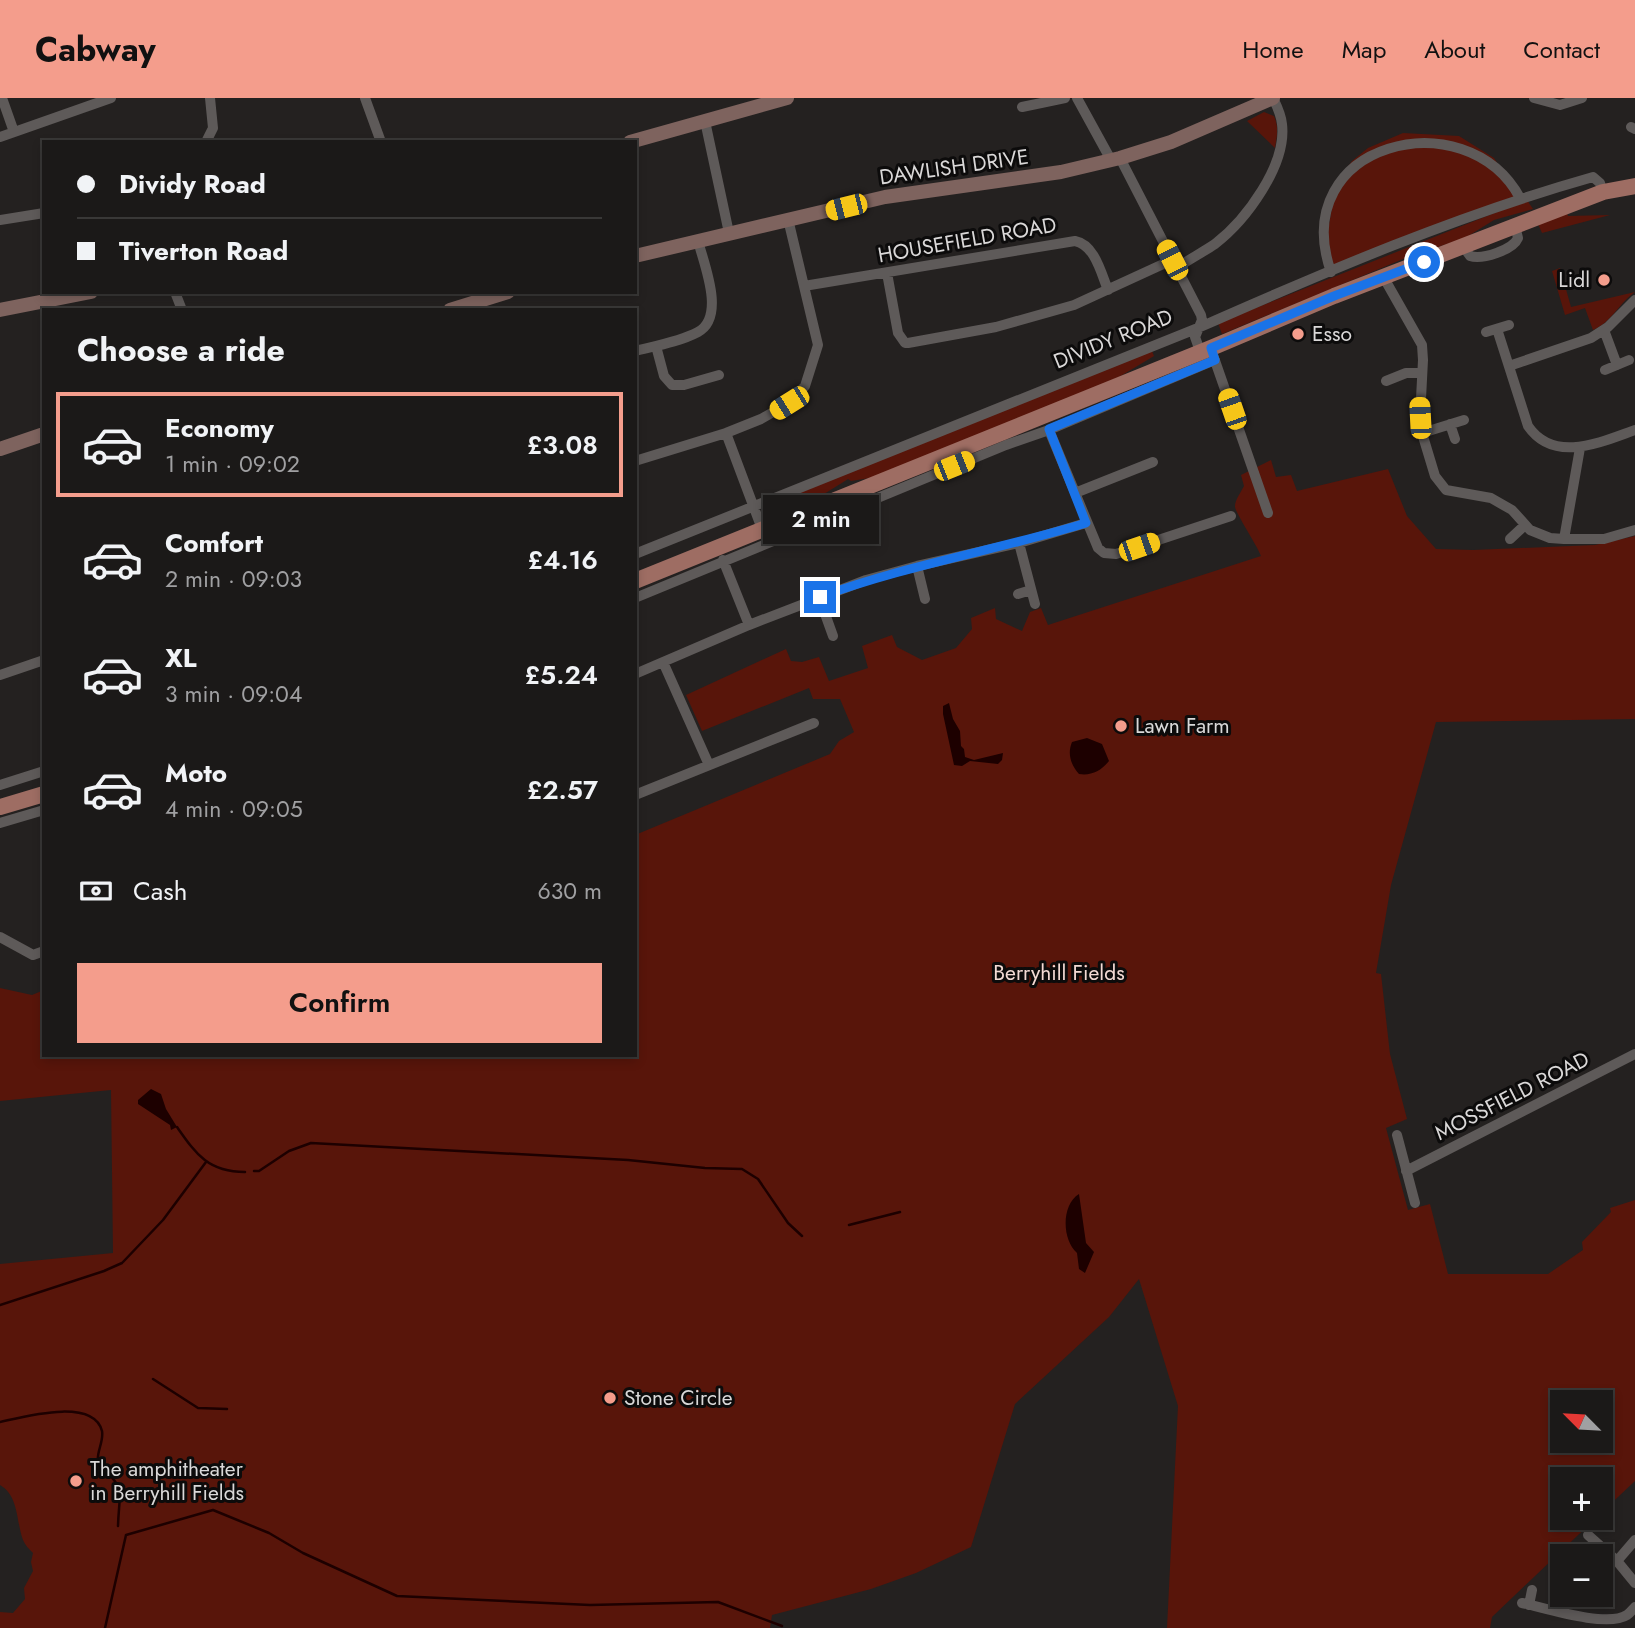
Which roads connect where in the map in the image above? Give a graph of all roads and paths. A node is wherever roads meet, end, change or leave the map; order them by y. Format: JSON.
{"nodes":[{"id":1,"x":2,"y":98,"type":"edge"},
{"id":2,"x":111,"y":98,"type":"edge"},
{"id":3,"x":210,"y":98,"type":"edge"},
{"id":4,"x":365,"y":98,"type":"edge"},
{"id":5,"x":787,"y":98,"type":"edge"},
{"id":6,"x":1065,"y":98,"type":"edge"},
{"id":7,"x":1077,"y":98,"type":"edge"},
{"id":8,"x":1273,"y":98,"type":"edge"},
{"id":9,"x":1535,"y":98,"type":"edge"},
{"id":10,"x":1582,"y":98,"type":"edge"},
{"id":11,"x":752,"y":103,"type":"edge"},
{"id":12,"x":1022,"y":107,"type":"dead end"},
{"id":13,"x":705,"y":121,"type":"junction"},
{"id":14,"x":14,"y":132,"type":"junction"},
{"id":15,"x":1391,"y":136,"type":"dead end"},
{"id":16,"x":0,"y":137,"type":"edge"},
{"id":17,"x":207,"y":140,"type":"edge"},
{"id":18,"x":380,"y":140,"type":"edge"},
{"id":19,"x":637,"y":140,"type":"edge"},
{"id":20,"x":1468,"y":140,"type":"dead end"},
{"id":21,"x":1115,"y":159,"type":"junction"},
{"id":22,"x":1635,"y":186,"type":"edge"},
{"id":23,"x":1603,"y":191,"type":"junction"},
{"id":24,"x":1520,"y":198,"type":"junction"},
{"id":25,"x":42,"y":213,"type":"edge"},
{"id":26,"x":788,"y":219,"type":"junction"},
{"id":27,"x":0,"y":220,"type":"edge"},
{"id":28,"x":729,"y":233,"type":"junction"},
{"id":29,"x":698,"y":241,"type":"junction"},
{"id":30,"x":637,"y":256,"type":"edge"},
{"id":31,"x":1175,"y":263,"type":"junction"},
{"id":32,"x":1331,"y":272,"type":"junction"},
{"id":33,"x":887,"y":273,"type":"junction"},
{"id":34,"x":1384,"y":278,"type":"junction"},
{"id":35,"x":804,"y":286,"type":"junction"},
{"id":36,"x":1108,"y":290,"type":"junction"},
{"id":37,"x":81,"y":294,"type":"edge"},
{"id":38,"x":502,"y":294,"type":"edge"},
{"id":39,"x":1635,"y":300,"type":"edge"},
{"id":40,"x":457,"y":308,"type":"edge"},
{"id":41,"x":0,"y":310,"type":"edge"},
{"id":42,"x":1509,"y":325,"type":"dead end"},
{"id":43,"x":1198,"y":328,"type":"junction"},
{"id":44,"x":1604,"y":330,"type":"junction"},
{"id":45,"x":656,"y":345,"type":"junction"},
{"id":46,"x":637,"y":350,"type":"edge"},
{"id":47,"x":1209,"y":353,"type":"junction"},
{"id":48,"x":1629,"y":360,"type":"dead end"},
{"id":49,"x":1617,"y":365,"type":"junction"},
{"id":50,"x":1509,"y":366,"type":"junction"},
{"id":51,"x":1605,"y":370,"type":"dead end"},
{"id":52,"x":1421,"y":373,"type":"junction"},
{"id":53,"x":719,"y":375,"type":"dead end"},
{"id":54,"x":1385,"y":381,"type":"dead end"},
{"id":55,"x":1464,"y":420,"type":"dead end"},
{"id":56,"x":1450,"y":424,"type":"junction"},
{"id":57,"x":1049,"y":429,"type":"junction"},
{"id":58,"x":1635,"y":430,"type":"edge"},
{"id":59,"x":726,"y":433,"type":"junction"},
{"id":60,"x":1422,"y":433,"type":"junction"},
{"id":61,"x":42,"y":435,"type":"edge"},
{"id":62,"x":1455,"y":439,"type":"dead end"},
{"id":63,"x":1580,"y":448,"type":"junction"},
{"id":64,"x":0,"y":449,"type":"edge"},
{"id":65,"x":637,"y":460,"type":"edge"},
{"id":66,"x":1153,"y":462,"type":"dead end"},
{"id":67,"x":1075,"y":493,"type":"junction"},
{"id":68,"x":753,"y":506,"type":"junction"},
{"id":69,"x":1268,"y":513,"type":"dead end"},
{"id":70,"x":1231,"y":516,"type":"dead end"},
{"id":71,"x":1086,"y":523,"type":"junction"},
{"id":72,"x":1524,"y":525,"type":"junction"},
{"id":73,"x":762,"y":529,"type":"junction"},
{"id":74,"x":1635,"y":530,"type":"edge"},
{"id":75,"x":1510,"y":539,"type":"dead end"},
{"id":76,"x":1564,"y":539,"type":"junction"},
{"id":77,"x":1019,"y":543,"type":"junction"},
{"id":78,"x":637,"y":553,"type":"edge"},
{"id":79,"x":723,"y":560,"type":"junction"},
{"id":80,"x":917,"y":566,"type":"junction"},
{"id":81,"x":637,"y":580,"type":"edge"},
{"id":82,"x":1031,"y":590,"type":"junction"},
{"id":83,"x":1018,"y":594,"type":"dead end"},
{"id":84,"x":637,"y":597,"type":"edge"},
{"id":85,"x":820,"y":597,"type":"junction"},
{"id":86,"x":925,"y":599,"type":"dead end"},
{"id":87,"x":1035,"y":604,"type":"dead end"},
{"id":88,"x":749,"y":625,"type":"junction"},
{"id":89,"x":833,"y":636,"type":"dead end"},
{"id":90,"x":42,"y":661,"type":"edge"},
{"id":91,"x":663,"y":662,"type":"junction"},
{"id":92,"x":637,"y":673,"type":"edge"},
{"id":93,"x":0,"y":675,"type":"edge"},
{"id":94,"x":814,"y":723,"type":"dead end"},
{"id":95,"x":709,"y":765,"type":"junction"},
{"id":96,"x":42,"y":772,"type":"edge"},
{"id":97,"x":0,"y":785,"type":"edge"},
{"id":98,"x":637,"y":794,"type":"edge"},
{"id":99,"x":42,"y":795,"type":"edge"},
{"id":100,"x":0,"y":807,"type":"edge"},
{"id":101,"x":42,"y":811,"type":"edge"},
{"id":102,"x":0,"y":823,"type":"edge"},
{"id":103,"x":0,"y":937,"type":"edge"},
{"id":104,"x":42,"y":952,"type":"edge"},
{"id":105,"x":1635,"y":1054,"type":"edge"},
{"id":106,"x":1397,"y":1135,"type":"dead end"},
{"id":107,"x":1406,"y":1171,"type":"junction"},
{"id":108,"x":1415,"y":1203,"type":"dead end"},
{"id":109,"x":1588,"y":1535,"type":"dead end"},
{"id":110,"x":1635,"y":1540,"type":"edge"},
{"id":111,"x":1617,"y":1561,"type":"junction"},
{"id":112,"x":1635,"y":1583,"type":"edge"},
{"id":113,"x":1532,"y":1590,"type":"dead end"},
{"id":114,"x":1635,"y":1607,"type":"edge"}],
"edges":[{"from":1,"to":14,"type":"street"},
{"from":2,"to":14,"type":"street"},
{"from":3,"to":17,"type":"street"},
{"from":4,"to":18,"type":"street"},
{"from":5,"to":11,"type":"street"},
{"from":6,"to":12,"type":"street"},
{"from":7,"to":21,"type":"street"},
{"from":8,"to":21,"type":"street","name":"DAWLISH DRIVE"},
{"from":8,"to":31,"type":"street"},
{"from":9,"to":10,"type":"street"},
{"from":11,"to":13,"type":"street"},
{"from":13,"to":19,"type":"street"},
{"from":13,"to":28,"type":"street"},
{"from":14,"to":16,"type":"street"},
{"from":15,"to":32,"type":"street"},
{"from":20,"to":24,"type":"street"},
{"from":21,"to":26,"type":"street","name":"DAWLISH DRIVE"},
{"from":21,"to":31,"type":"street"},
{"from":22,"to":23,"type":"main road","name":"DIVIDY ROAD"},
{"from":23,"to":24,"type":"street","name":"DIVIDY ROAD"},
{"from":23,"to":34,"type":"main road","name":"DIVIDY ROAD"},
{"from":24,"to":32,"type":"street","name":"DIVIDY ROAD"},
{"from":25,"to":27,"type":"street"},
{"from":26,"to":28,"type":"street","name":"DAWLISH DRIVE"},
{"from":26,"to":35,"type":"street"},
{"from":28,"to":29,"type":"street","name":"DAWLISH DRIVE"},
{"from":29,"to":30,"type":"street","name":"DAWLISH DRIVE"},
{"from":29,"to":45,"type":"street"},
{"from":31,"to":36,"type":"street"},
{"from":31,"to":43,"type":"street"},
{"from":32,"to":43,"type":"street","name":"DIVIDY ROAD"},
{"from":33,"to":35,"type":"street","name":"HOUSEFIELD ROAD"},
{"from":33,"to":36,"type":"street","name":"HOUSEFIELD ROAD"},
{"from":33,"to":36,"type":"street"},
{"from":34,"to":47,"type":"main road","name":"DIVIDY ROAD"},
{"from":34,"to":52,"type":"street"},
{"from":35,"to":59,"type":"street"},
{"from":37,"to":41,"type":"street"},
{"from":38,"to":40,"type":"street"},
{"from":39,"to":44,"type":"street"},
{"from":42,"to":50,"type":"street"},
{"from":43,"to":47,"type":"street"},
{"from":43,"to":68,"type":"street","name":"DIVIDY ROAD"},
{"from":44,"to":49,"type":"street"},
{"from":44,"to":50,"type":"street"},
{"from":45,"to":46,"type":"street"},
{"from":45,"to":53,"type":"street"},
{"from":47,"to":57,"type":"street","name":"DIVIDY ROAD"},
{"from":47,"to":69,"type":"street"},
{"from":47,"to":73,"type":"main road","name":"DIVIDY ROAD"},
{"from":48,"to":49,"type":"street"},
{"from":49,"to":51,"type":"street"},
{"from":50,"to":63,"type":"street"},
{"from":52,"to":54,"type":"street"},
{"from":52,"to":60,"type":"street"},
{"from":55,"to":56,"type":"street"},
{"from":56,"to":60,"type":"street"},
{"from":56,"to":62,"type":"street"},
{"from":57,"to":67,"type":"street"},
{"from":57,"to":79,"type":"street","name":"DIVIDY ROAD"},
{"from":58,"to":63,"type":"street"},
{"from":59,"to":65,"type":"street"},
{"from":59,"to":68,"type":"street"},
{"from":60,"to":72,"type":"street"},
{"from":61,"to":64,"type":"street"},
{"from":63,"to":76,"type":"street"},
{"from":66,"to":67,"type":"street"},
{"from":67,"to":71,"type":"street"},
{"from":68,"to":73,"type":"street"},
{"from":68,"to":78,"type":"street","name":"DIVIDY ROAD"},
{"from":70,"to":71,"type":"street"},
{"from":71,"to":77,"type":"street"},
{"from":72,"to":75,"type":"street"},
{"from":72,"to":76,"type":"street"},
{"from":73,"to":81,"type":"main road","name":"DIVIDY ROAD"},
{"from":74,"to":76,"type":"street"},
{"from":77,"to":80,"type":"street"},
{"from":77,"to":82,"type":"street"},
{"from":79,"to":84,"type":"street","name":"DIVIDY ROAD"},
{"from":79,"to":88,"type":"street"},
{"from":80,"to":85,"type":"street"},
{"from":80,"to":86,"type":"street"},
{"from":82,"to":83,"type":"street"},
{"from":82,"to":87,"type":"street"},
{"from":85,"to":88,"type":"street"},
{"from":85,"to":89,"type":"street"},
{"from":88,"to":91,"type":"street"},
{"from":90,"to":93,"type":"street"},
{"from":91,"to":92,"type":"street"},
{"from":91,"to":95,"type":"street"},
{"from":94,"to":95,"type":"street"},
{"from":95,"to":98,"type":"street"},
{"from":96,"to":97,"type":"street"},
{"from":99,"to":100,"type":"main road"},
{"from":101,"to":102,"type":"street"},
{"from":103,"to":104,"type":"street"},
{"from":105,"to":107,"type":"street","name":"MOSSFIELD ROAD"},
{"from":106,"to":107,"type":"street"},
{"from":107,"to":108,"type":"street"},
{"from":109,"to":111,"type":"street"},
{"from":110,"to":111,"type":"street"},
{"from":111,"to":112,"type":"street"},
{"from":113,"to":114,"type":"street"}]}
